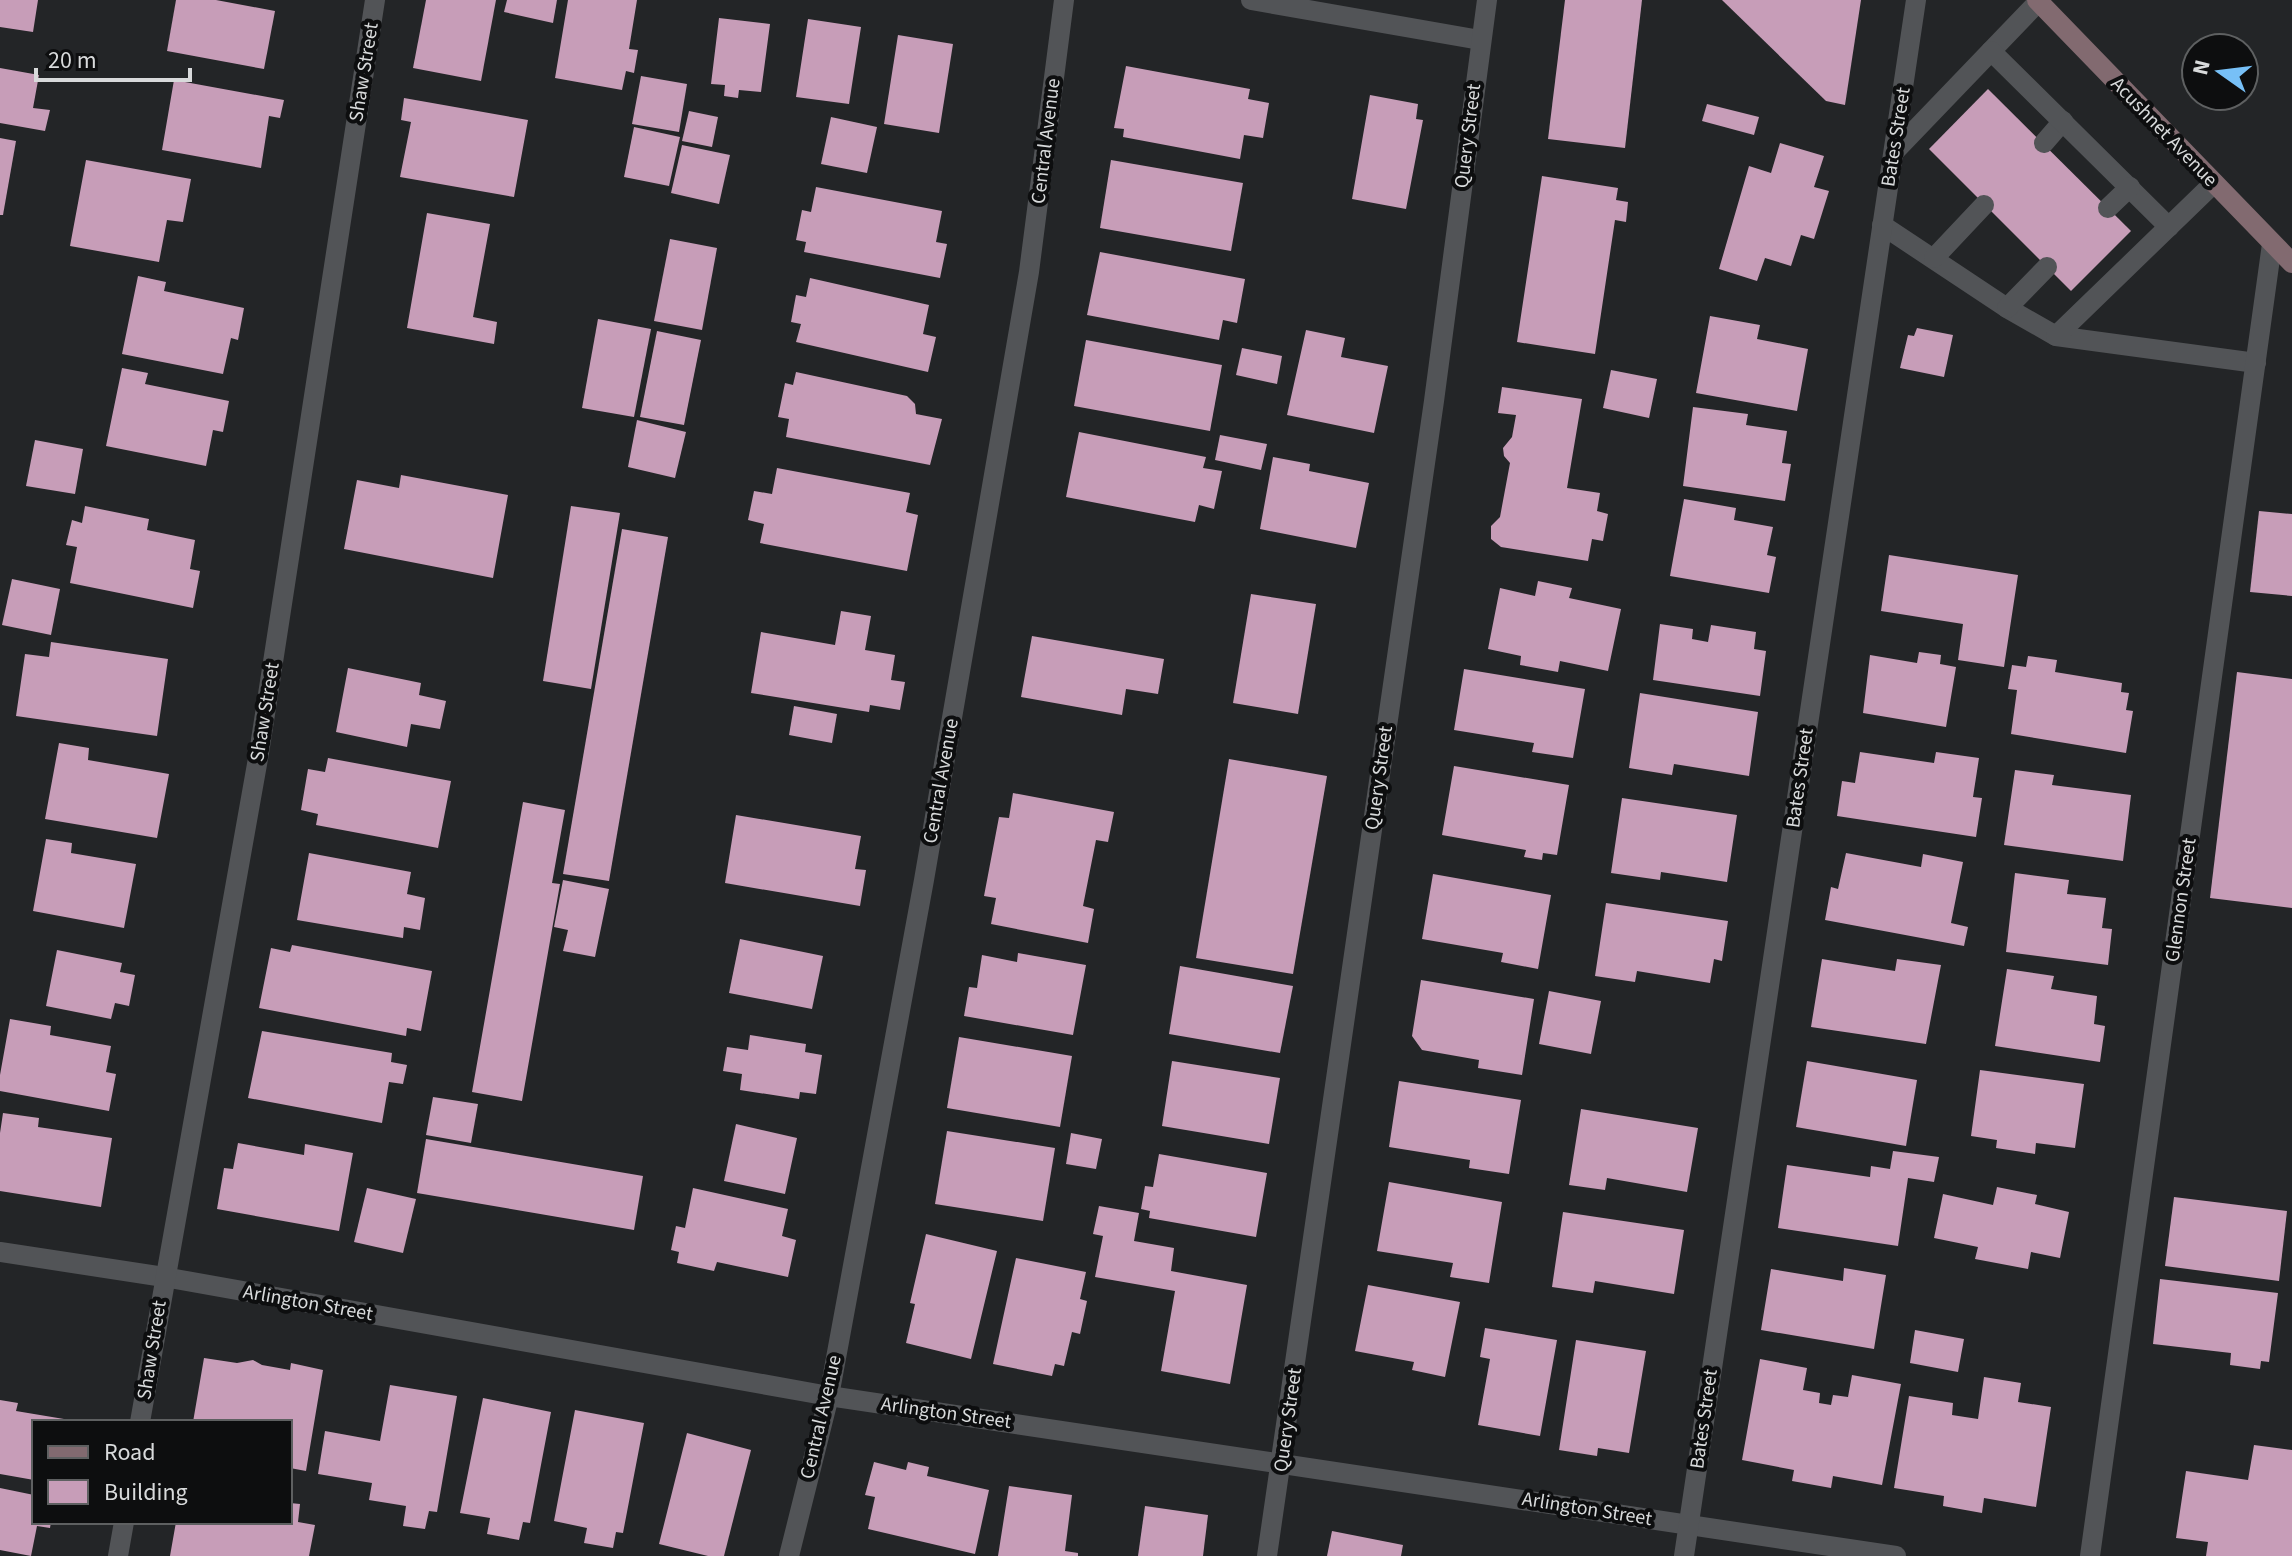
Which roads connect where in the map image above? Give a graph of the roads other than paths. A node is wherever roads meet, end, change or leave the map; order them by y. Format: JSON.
{"nodes":[{"id":1,"x":375,"y":0,"type":"edge"},
{"id":2,"x":1064,"y":0,"type":"edge"},
{"id":3,"x":1251,"y":0,"type":"edge"},
{"id":4,"x":1487,"y":0,"type":"edge"},
{"id":5,"x":1916,"y":0,"type":"edge"},
{"id":6,"x":2038,"y":1,"type":"edge"},
{"id":7,"x":1480,"y":40,"type":"junction"},
{"id":8,"x":1991,"y":51,"type":"junction"},
{"id":9,"x":2063,"y":121,"type":"junction"},
{"id":10,"x":2044,"y":143,"type":"dead end"},
{"id":11,"x":1894,"y":152,"type":"junction"},
{"id":12,"x":2214,"y":183,"type":"junction"},
{"id":13,"x":2130,"y":187,"type":"junction"},
{"id":14,"x":1984,"y":205,"type":"dead end"},
{"id":15,"x":2108,"y":208,"type":"dead end"},
{"id":16,"x":1882,"y":225,"type":"junction"},
{"id":17,"x":2169,"y":227,"type":"junction"},
{"id":18,"x":2272,"y":244,"type":"junction"},
{"id":19,"x":1934,"y":258,"type":"junction"},
{"id":20,"x":2292,"y":263,"type":"edge"},
{"id":21,"x":2047,"y":267,"type":"dead end"},
{"id":22,"x":2007,"y":308,"type":"junction"},
{"id":23,"x":2056,"y":336,"type":"junction"},
{"id":24,"x":2256,"y":363,"type":"junction"},
{"id":25,"x":0,"y":1252,"type":"edge"},
{"id":26,"x":164,"y":1277,"type":"junction"},
{"id":27,"x":829,"y":1396,"type":"junction"},
{"id":28,"x":140,"y":1420,"type":"edge"},
{"id":29,"x":1282,"y":1462,"type":"junction"},
{"id":30,"x":124,"y":1524,"type":"edge"},
{"id":31,"x":1689,"y":1524,"type":"junction"},
{"id":32,"x":118,"y":1556,"type":"edge"},
{"id":33,"x":789,"y":1556,"type":"edge"},
{"id":34,"x":1267,"y":1556,"type":"edge"},
{"id":35,"x":1684,"y":1556,"type":"edge"},
{"id":36,"x":1896,"y":1556,"type":"edge"},
{"id":37,"x":2090,"y":1556,"type":"edge"}],
"edges":[{"from":1,"to":26,"type":"street","name":"Shaw Street"},
{"from":2,"to":27,"type":"street","name":"Central Avenue"},
{"from":3,"to":7,"type":"street"},
{"from":4,"to":7,"type":"street","name":"Query Street"},
{"from":5,"to":11,"type":"street","name":"Bates Street"},
{"from":6,"to":8,"type":"street"},
{"from":6,"to":12,"type":"main road","name":"Acushnet Avenue"},
{"from":7,"to":29,"type":"street","name":"Query Street"},
{"from":8,"to":9,"type":"street"},
{"from":8,"to":11,"type":"street"},
{"from":9,"to":10,"type":"street"},
{"from":9,"to":13,"type":"street"},
{"from":11,"to":16,"type":"street","name":"Bates Street"},
{"from":12,"to":17,"type":"street"},
{"from":12,"to":18,"type":"main road","name":"Acushnet Avenue"},
{"from":13,"to":15,"type":"street"},
{"from":13,"to":17,"type":"street"},
{"from":14,"to":19,"type":"street"},
{"from":16,"to":19,"type":"street"},
{"from":16,"to":31,"type":"street","name":"Bates Street"},
{"from":17,"to":23,"type":"street"},
{"from":18,"to":20,"type":"main road","name":"Acushnet Avenue"},
{"from":18,"to":24,"type":"street","name":"Glennon Street"},
{"from":19,"to":22,"type":"street"},
{"from":21,"to":22,"type":"street"},
{"from":22,"to":23,"type":"street"},
{"from":23,"to":24,"type":"street"},
{"from":24,"to":37,"type":"street","name":"Glennon Street"},
{"from":25,"to":26,"type":"street","name":"Arlington Street"},
{"from":26,"to":27,"type":"street","name":"Arlington Street"},
{"from":26,"to":28,"type":"street","name":"Shaw Street"},
{"from":27,"to":29,"type":"street","name":"Arlington Street"},
{"from":27,"to":33,"type":"street","name":"Central Avenue"},
{"from":29,"to":31,"type":"street","name":"Arlington Street"},
{"from":29,"to":34,"type":"street","name":"Query Street"},
{"from":30,"to":32,"type":"street"},
{"from":31,"to":35,"type":"street","name":"Bates Street"},
{"from":31,"to":36,"type":"street","name":"Arlington Street"}]}
